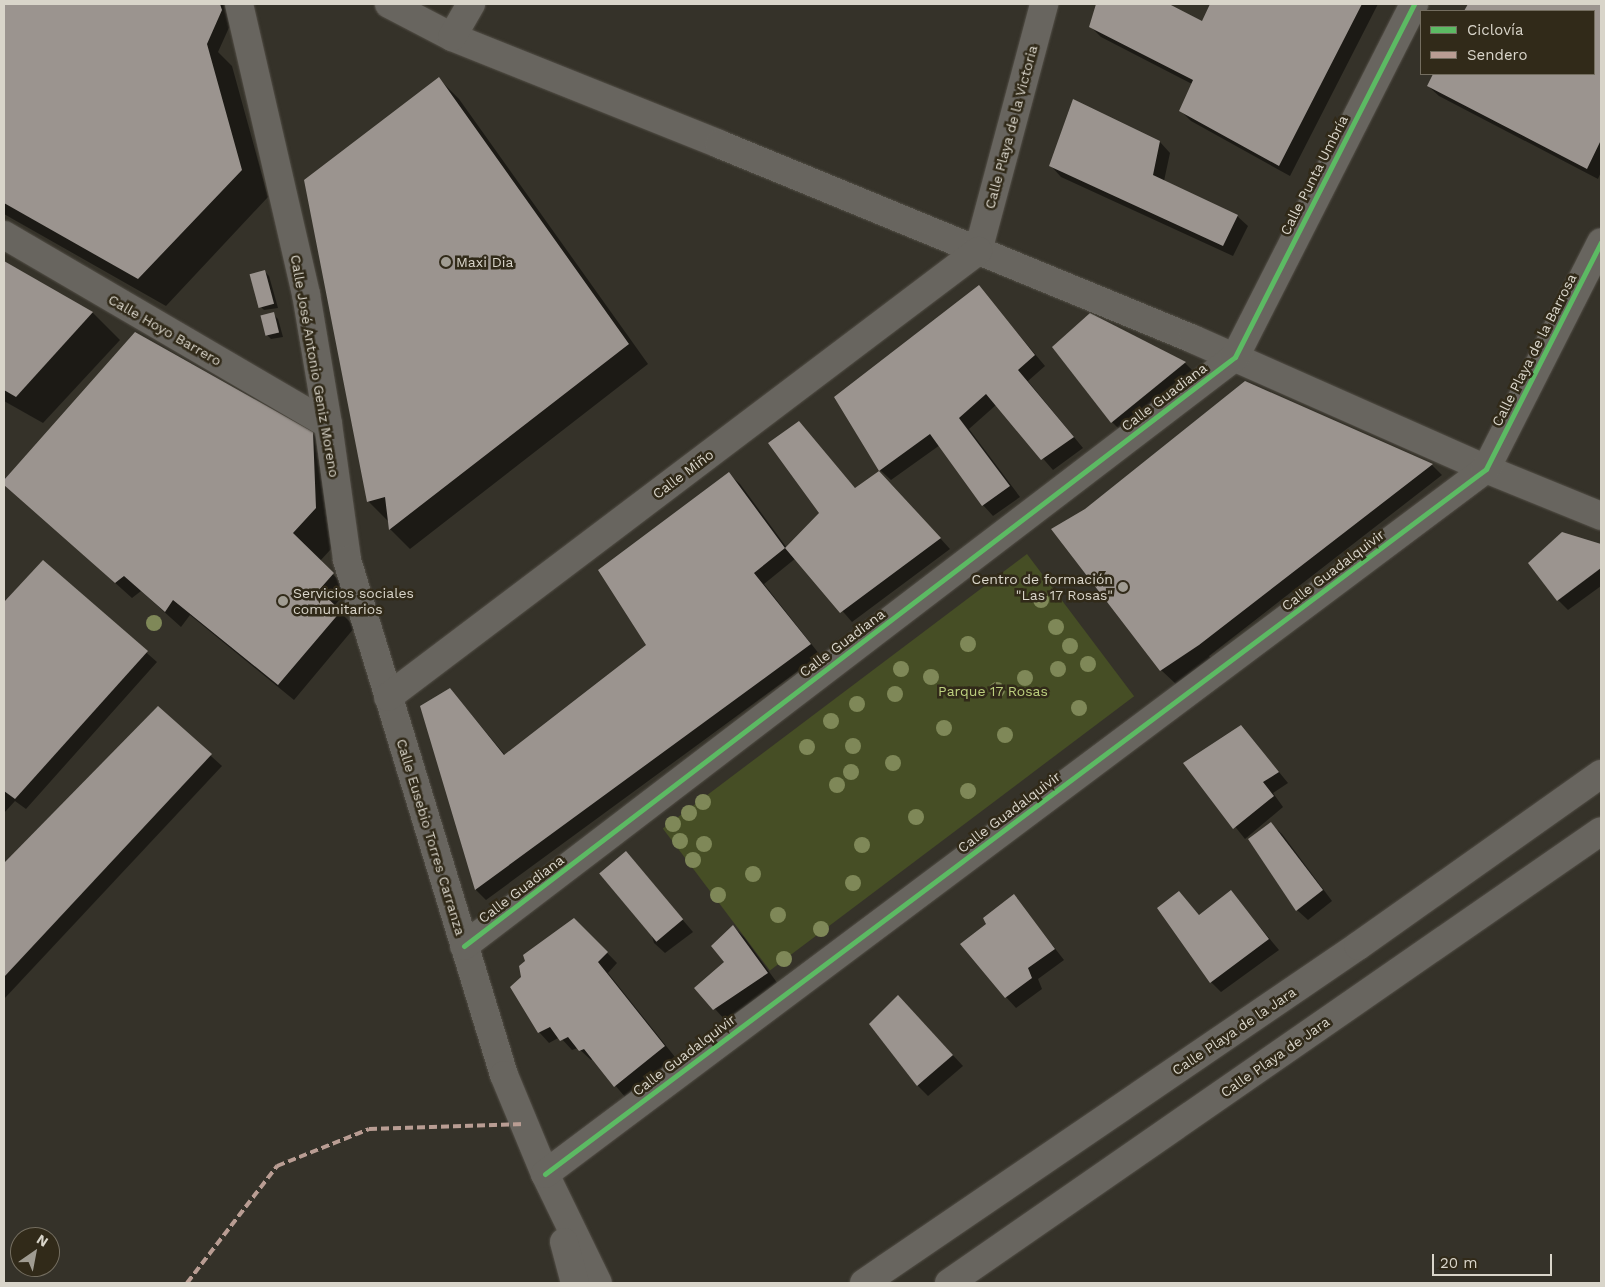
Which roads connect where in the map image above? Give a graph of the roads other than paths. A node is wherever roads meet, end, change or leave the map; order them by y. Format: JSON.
{"nodes":[{"id":1,"x":239,"y":4,"type":"edge"},
{"id":2,"x":389,"y":4,"type":"edge"},
{"id":3,"x":471,"y":4,"type":"edge"},
{"id":4,"x":1044,"y":4,"type":"edge"},
{"id":5,"x":1414,"y":4,"type":"edge"},
{"id":6,"x":452,"y":37,"type":"junction"},
{"id":7,"x":4,"y":235,"type":"edge"},
{"id":8,"x":1601,"y":242,"type":"edge"},
{"id":9,"x":978,"y":251,"type":"junction"},
{"id":10,"x":1235,"y":357,"type":"junction"},
{"id":11,"x":328,"y":424,"type":"junction"},
{"id":12,"x":1486,"y":469,"type":"junction"},
{"id":13,"x":1601,"y":516,"type":"edge"},
{"id":14,"x":388,"y":697,"type":"junction"},
{"id":15,"x":1601,"y":774,"type":"edge"},
{"id":16,"x":1601,"y":831,"type":"edge"},
{"id":17,"x":464,"y":946,"type":"junction"},
{"id":18,"x":545,"y":1174,"type":"junction"},
{"id":19,"x":575,"y":1283,"type":"edge"},
{"id":20,"x":598,"y":1283,"type":"edge"},
{"id":21,"x":864,"y":1283,"type":"edge"},
{"id":22,"x":949,"y":1283,"type":"edge"}],
"edges":[{"from":1,"to":11,"type":"street","name":"Calle José Antonio Geniz Moreno"},
{"from":2,"to":6,"type":"street"},
{"from":3,"to":6,"type":"street"},
{"from":4,"to":9,"type":"street","name":"Calle Playa de la Victoria"},
{"from":5,"to":10,"type":"street","name":"Calle Punta Umbría"},
{"from":6,"to":9,"type":"street"},
{"from":7,"to":11,"type":"street","name":"Calle Hoyo Barrero"},
{"from":8,"to":12,"type":"street","name":"Calle Playa de la Barrosa"},
{"from":9,"to":10,"type":"street"},
{"from":9,"to":14,"type":"street","name":"Calle Miño"},
{"from":10,"to":12,"type":"street"},
{"from":10,"to":17,"type":"street","name":"Calle Guadiana"},
{"from":11,"to":14,"type":"street","name":"Calle José Antonio Geniz Moreno"},
{"from":12,"to":13,"type":"street"},
{"from":12,"to":18,"type":"street","name":"Calle Guadalquivir"},
{"from":14,"to":17,"type":"street","name":"Calle Eusebio Torres Carranza"},
{"from":15,"to":21,"type":"street","name":"Calle Playa de la Jara"},
{"from":16,"to":22,"type":"street","name":"Calle Playa de Jara"},
{"from":17,"to":18,"type":"street","name":"Calle Eusebio Torres Carranza"},
{"from":18,"to":19,"type":"street","name":"Calle Eusebio Torres Carranza"},
{"from":18,"to":20,"type":"street","name":"Calle Eusebio Torres Carranza"}]}
